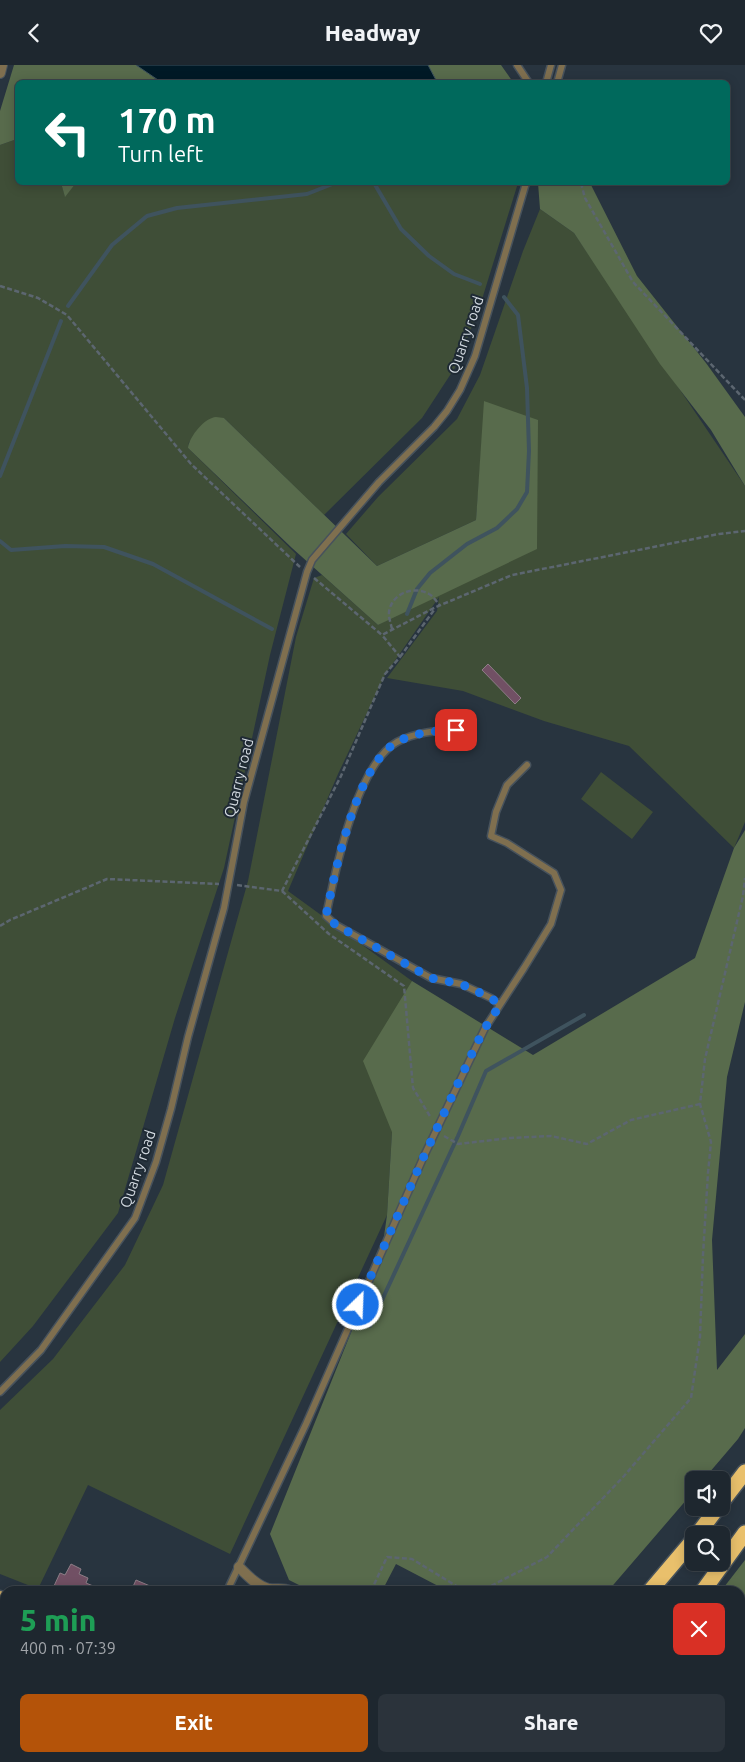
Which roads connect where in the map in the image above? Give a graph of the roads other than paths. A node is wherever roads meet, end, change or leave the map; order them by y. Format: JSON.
{"nodes":[{"id":1,"x":2,"y":65,"type":"edge"},
{"id":2,"x":517,"y":65,"type":"edge"},
{"id":3,"x":551,"y":65,"type":"edge"},
{"id":4,"x":562,"y":65,"type":"edge"},
{"id":5,"x":0,"y":73,"type":"edge"},
{"id":6,"x":527,"y":80,"type":"edge"},
{"id":7,"x":547,"y":80,"type":"edge"},
{"id":8,"x":557,"y":80,"type":"edge"},
{"id":9,"x":525,"y":185,"type":"edge"},
{"id":10,"x":466,"y":719,"type":"dead end"},
{"id":11,"x":527,"y":765,"type":"dead end"},
{"id":12,"x":500,"y":1005,"type":"junction"},
{"id":13,"x":0,"y":1392,"type":"edge"},
{"id":14,"x":745,"y":1472,"type":"edge"},
{"id":15,"x":730,"y":1491,"type":"edge"},
{"id":16,"x":745,"y":1533,"type":"edge"},
{"id":17,"x":685,"y":1550,"type":"edge"},
{"id":18,"x":239,"y":1567,"type":"junction"},
{"id":19,"x":230,"y":1586,"type":"edge"},
{"id":20,"x":261,"y":1586,"type":"edge"},
{"id":21,"x":654,"y":1586,"type":"edge"},
{"id":22,"x":707,"y":1586,"type":"edge"}],
"edges":[{"from":1,"to":5,"type":"street"},
{"from":2,"to":6,"type":"lane"},
{"from":3,"to":7,"type":"lane"},
{"from":4,"to":8,"type":"lane"},
{"from":9,"to":13,"type":"lane","name":"Quarry road"},
{"from":10,"to":12,"type":"lane"},
{"from":11,"to":12,"type":"lane"},
{"from":12,"to":18,"type":"lane"},
{"from":14,"to":15,"type":"highway"},
{"from":16,"to":22,"type":"highway"},
{"from":17,"to":21,"type":"highway"},
{"from":18,"to":19,"type":"lane"},
{"from":18,"to":20,"type":"street"}]}
